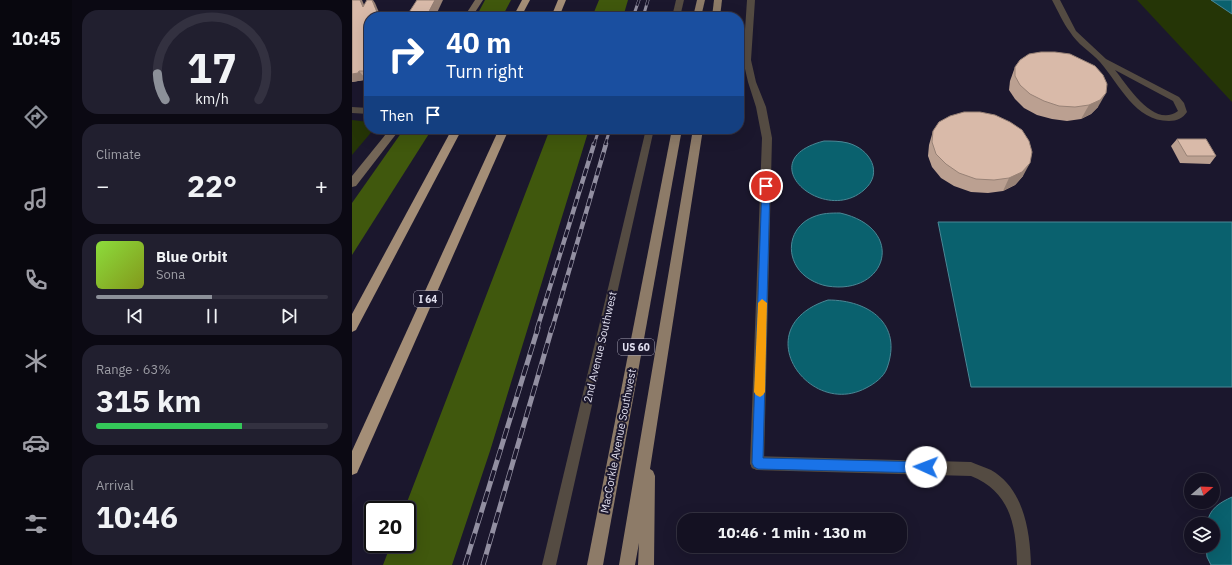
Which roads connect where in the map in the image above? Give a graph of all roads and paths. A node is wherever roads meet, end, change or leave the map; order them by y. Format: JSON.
{"nodes":[{"id":1,"x":479,"y":0,"type":"edge"},
{"id":2,"x":526,"y":0,"type":"edge"},
{"id":3,"x":562,"y":0,"type":"edge"},
{"id":4,"x":680,"y":0,"type":"edge"},
{"id":5,"x":701,"y":0,"type":"edge"},
{"id":6,"x":718,"y":0,"type":"edge"},
{"id":7,"x":751,"y":0,"type":"edge"},
{"id":8,"x":1056,"y":0,"type":"edge"},
{"id":9,"x":471,"y":12,"type":"edge"},
{"id":10,"x":520,"y":12,"type":"edge"},
{"id":11,"x":557,"y":12,"type":"edge"},
{"id":12,"x":677,"y":12,"type":"edge"},
{"id":13,"x":699,"y":12,"type":"edge"},
{"id":14,"x":717,"y":12,"type":"edge"},
{"id":15,"x":1103,"y":61,"type":"junction"},
{"id":16,"x":352,"y":110,"type":"edge"},
{"id":17,"x":364,"y":111,"type":"edge"},
{"id":18,"x":391,"y":134,"type":"edge"},
{"id":19,"x":454,"y":134,"type":"edge"},
{"id":20,"x":502,"y":134,"type":"edge"},
{"id":21,"x":649,"y":134,"type":"edge"},
{"id":22,"x":676,"y":134,"type":"edge"},
{"id":23,"x":697,"y":134,"type":"edge"},
{"id":24,"x":352,"y":183,"type":"edge"},
{"id":25,"x":352,"y":326,"type":"edge"},
{"id":26,"x":649,"y":429,"type":"junction"},
{"id":27,"x":758,"y":463,"type":"joint"},
{"id":28,"x":352,"y":468,"type":"edge"},
{"id":29,"x":549,"y":565,"type":"edge"},
{"id":30,"x":595,"y":565,"type":"edge"},
{"id":31,"x":627,"y":565,"type":"edge"},
{"id":32,"x":646,"y":565,"type":"edge"},
{"id":33,"x":1024,"y":565,"type":"edge"}],
"edges":[{"from":1,"to":9,"type":"main road"},
{"from":2,"to":10,"type":"highway"},
{"from":3,"to":11,"type":"highway"},
{"from":4,"to":12,"type":"lane"},
{"from":5,"to":13,"type":"main road"},
{"from":6,"to":14,"type":"main road"},
{"from":7,"to":27,"type":"street"},
{"from":8,"to":15,"type":"lane"},
{"from":15,"to":15,"type":"lane"},
{"from":16,"to":17,"type":"street"},
{"from":18,"to":24,"type":"main road"},
{"from":19,"to":25,"type":"highway"},
{"from":20,"to":28,"type":"highway","number":"I 64"},
{"from":21,"to":29,"type":"lane","name":"2nd Avenue Southwest"},
{"from":22,"to":30,"type":"main road","name":"MacCorkle Avenue Southwest","number":"US 60"},
{"from":23,"to":26,"type":"main road","number":"US 60"},
{"from":26,"to":31,"type":"main road","number":"US 60"},
{"from":26,"to":32,"type":"main road"},
{"from":27,"to":33,"type":"lane"}]}
